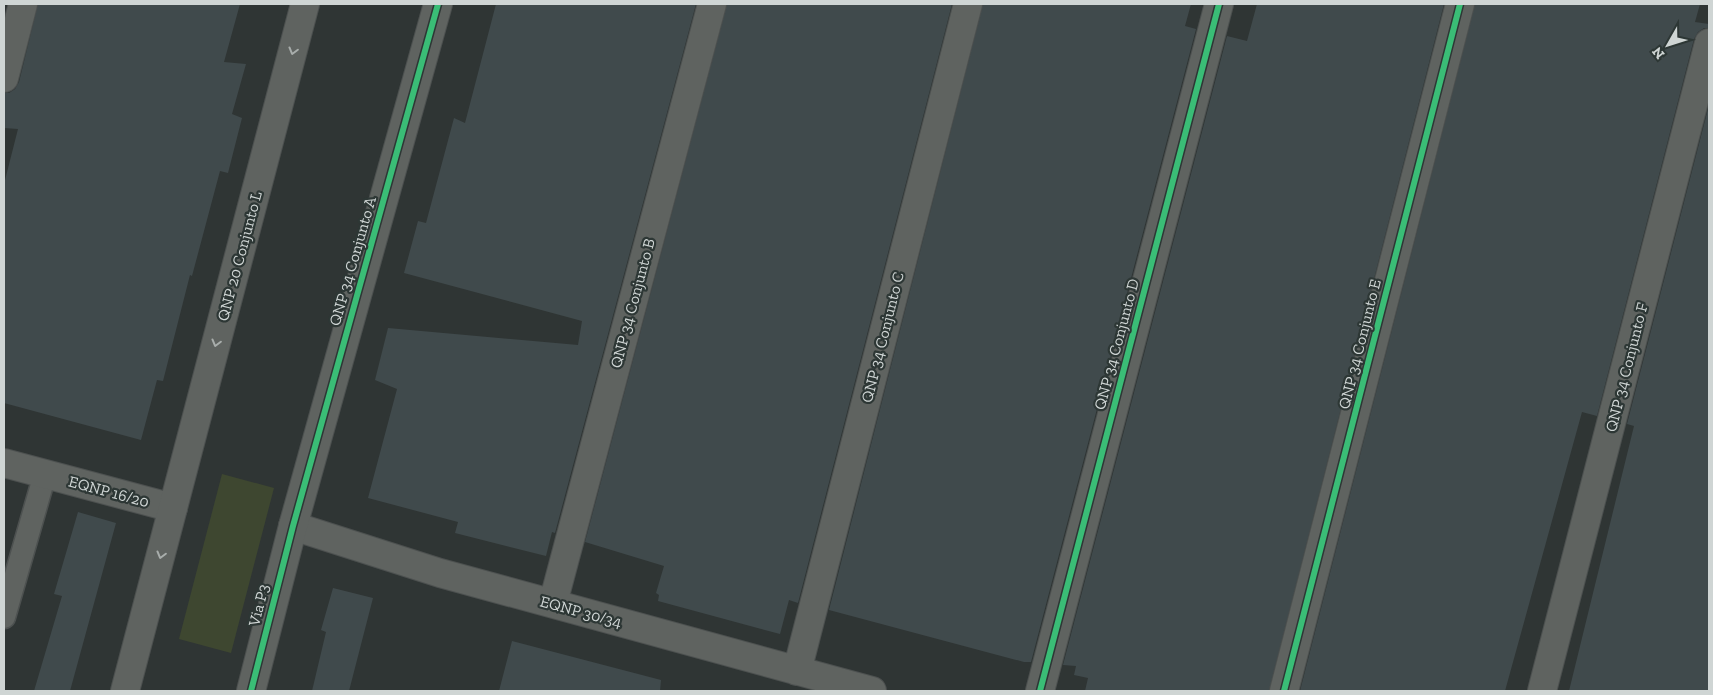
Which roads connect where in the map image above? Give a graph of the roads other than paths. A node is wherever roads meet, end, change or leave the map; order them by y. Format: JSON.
{"nodes":[{"id":1,"x":23,"y":4,"type":"edge"},
{"id":2,"x":305,"y":4,"type":"edge"},
{"id":3,"x":438,"y":4,"type":"edge"},
{"id":4,"x":712,"y":4,"type":"edge"},
{"id":5,"x":968,"y":4,"type":"edge"},
{"id":6,"x":1219,"y":4,"type":"edge"},
{"id":7,"x":1460,"y":4,"type":"edge"},
{"id":8,"x":1709,"y":43,"type":"edge"},
{"id":9,"x":4,"y":78,"type":"edge"},
{"id":10,"x":4,"y":463,"type":"edge"},
{"id":11,"x":45,"y":474,"type":"junction"},
{"id":12,"x":173,"y":508,"type":"junction"},
{"id":13,"x":293,"y":526,"type":"junction"},
{"id":14,"x":553,"y":603,"type":"junction"},
{"id":15,"x":4,"y":617,"type":"edge"},
{"id":16,"x":797,"y":671,"type":"junction"},
{"id":17,"x":125,"y":691,"type":"edge"},
{"id":18,"x":251,"y":691,"type":"edge"},
{"id":19,"x":872,"y":691,"type":"edge"},
{"id":20,"x":1040,"y":691,"type":"edge"},
{"id":21,"x":1284,"y":691,"type":"edge"},
{"id":22,"x":1542,"y":691,"type":"edge"}],
"edges":[{"from":1,"to":9,"type":"street"},
{"from":2,"to":12,"type":"street","name":"QNP 20 Conjunto L","one_way":true},
{"from":3,"to":13,"type":"street","name":"QNP 34 Conjunto A"},
{"from":4,"to":14,"type":"street","name":"QNP 34 Conjunto B"},
{"from":5,"to":16,"type":"street","name":"QNP 34 Conjunto C"},
{"from":6,"to":20,"type":"street","name":"QNP 34 Conjunto D"},
{"from":7,"to":21,"type":"street","name":"QNP 34 Conjunto E"},
{"from":8,"to":22,"type":"street","name":"QNP 34 Conjunto F"},
{"from":10,"to":11,"type":"street","name":"EQNP 16/20"},
{"from":11,"to":12,"type":"street","name":"EQNP 16/20"},
{"from":11,"to":15,"type":"lane","name":"EQNP 16/20"},
{"from":12,"to":17,"type":"street","one_way":true},
{"from":13,"to":14,"type":"street","name":"EQNP 30/34"},
{"from":13,"to":18,"type":"street","name":"Via P3"},
{"from":14,"to":16,"type":"street","name":"EQNP 30/34"},
{"from":16,"to":19,"type":"street","name":"EQNP 30/34"}]}
